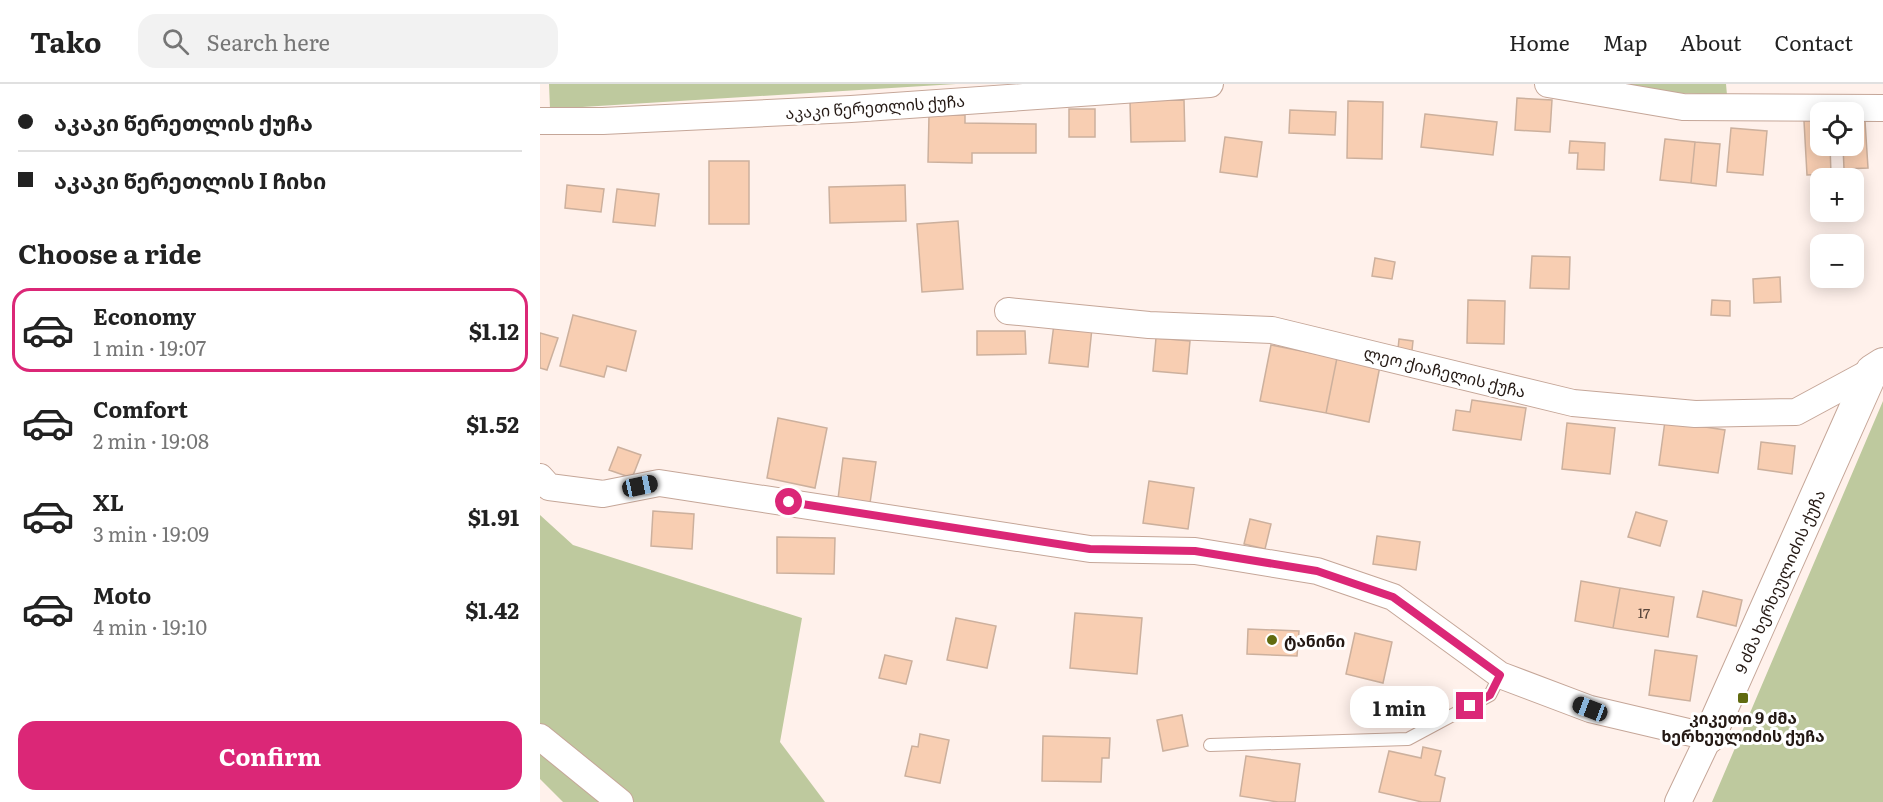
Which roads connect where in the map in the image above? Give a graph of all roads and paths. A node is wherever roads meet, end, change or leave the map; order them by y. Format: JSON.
{"nodes":[{"id":1,"x":1210,"y":84,"type":"edge"},
{"id":2,"x":1548,"y":84,"type":"edge"},
{"id":3,"x":1883,"y":108,"type":"edge"},
{"id":4,"x":540,"y":121,"type":"edge"},
{"id":5,"x":1008,"y":311,"type":"dead end"},
{"id":6,"x":1877,"y":368,"type":"edge"},
{"id":7,"x":540,"y":477,"type":"edge"},
{"id":8,"x":1500,"y":675,"type":"junction"},
{"id":9,"x":540,"y":737,"type":"edge"},
{"id":10,"x":1709,"y":737,"type":"junction"},
{"id":11,"x":1210,"y":746,"type":"dead end"},
{"id":12,"x":620,"y":802,"type":"edge"},
{"id":13,"x":1678,"y":802,"type":"edge"}],
"edges":[{"from":1,"to":4,"type":"street","name":"აკაკი წერეთლის ქუჩა"},
{"from":2,"to":3,"type":"street"},
{"from":5,"to":6,"type":"street","name":"ლეო ქიაჩელის ქუჩა"},
{"from":6,"to":10,"type":"street","name":"9 ძმა ხერხეულიძის ქუჩა"},
{"from":7,"to":8,"type":"street"},
{"from":8,"to":10,"type":"street"},
{"from":8,"to":11,"type":"lane"},
{"from":9,"to":12,"type":"street"},
{"from":10,"to":13,"type":"street","name":"9 ძმა ხერხეულიძის ქუჩა"}]}
